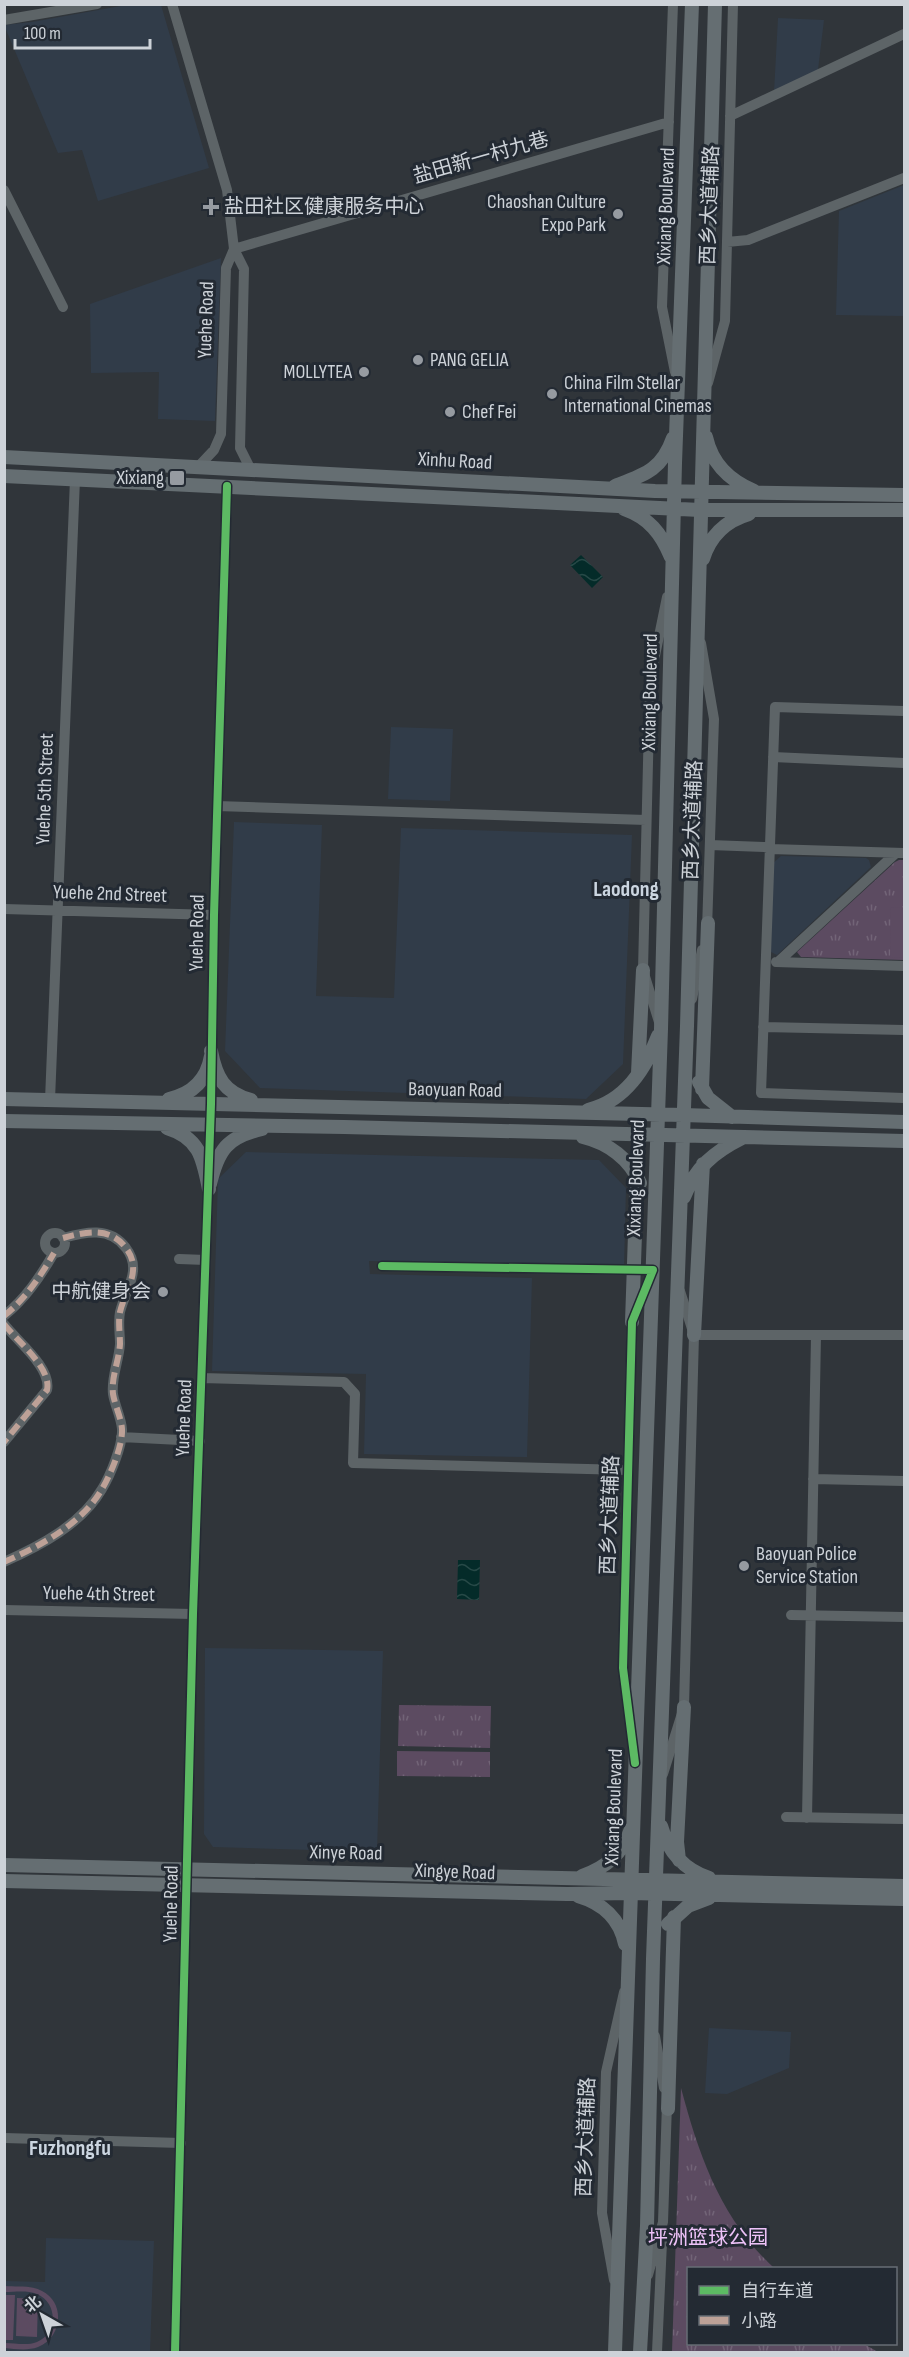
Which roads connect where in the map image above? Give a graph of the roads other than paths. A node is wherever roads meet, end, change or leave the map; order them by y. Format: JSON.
{"nodes":[{"id":1,"x":97,"y":4,"type":"edge"},
{"id":2,"x":172,"y":4,"type":"edge"},
{"id":3,"x":673,"y":4,"type":"edge"},
{"id":4,"x":692,"y":4,"type":"edge"},
{"id":5,"x":715,"y":4,"type":"edge"},
{"id":6,"x":733,"y":4,"type":"edge"},
{"id":7,"x":4,"y":20,"type":"edge"},
{"id":8,"x":904,"y":34,"type":"edge"},
{"id":9,"x":730,"y":117,"type":"junction"},
{"id":10,"x":669,"y":122,"type":"junction"},
{"id":11,"x":904,"y":178,"type":"edge"},
{"id":12,"x":4,"y":190,"type":"edge"},
{"id":13,"x":727,"y":242,"type":"junction"},
{"id":14,"x":234,"y":249,"type":"junction"},
{"id":15,"x":63,"y":307,"type":"dead end"},
{"id":16,"x":678,"y":392,"type":"junction"},
{"id":17,"x":703,"y":404,"type":"junction"},
{"id":18,"x":702,"y":421,"type":"junction"},
{"id":19,"x":677,"y":425,"type":"junction"},
{"id":20,"x":4,"y":457,"type":"edge"},
{"id":21,"x":198,"y":467,"type":"junction"},
{"id":22,"x":251,"y":470,"type":"junction"},
{"id":23,"x":4,"y":476,"type":"edge"},
{"id":24,"x":75,"y":479,"type":"junction"},
{"id":25,"x":227,"y":486,"type":"junction"},
{"id":26,"x":609,"y":489,"type":"junction"},
{"id":27,"x":674,"y":492,"type":"junction"},
{"id":28,"x":700,"y":493,"type":"junction"},
{"id":29,"x":759,"y":493,"type":"junction"},
{"id":30,"x":904,"y":495,"type":"edge"},
{"id":31,"x":610,"y":505,"type":"junction"},
{"id":32,"x":674,"y":509,"type":"junction"},
{"id":33,"x":700,"y":510,"type":"junction"},
{"id":34,"x":762,"y":510,"type":"junction"},
{"id":35,"x":904,"y":510,"type":"edge"},
{"id":36,"x":673,"y":568,"type":"junction"},
{"id":37,"x":698,"y":573,"type":"junction"},
{"id":38,"x":697,"y":615,"type":"junction"},
{"id":39,"x":904,"y":711,"type":"edge"},
{"id":40,"x":773,"y":757,"type":"junction"},
{"id":41,"x":904,"y":763,"type":"edge"},
{"id":42,"x":217,"y":806,"type":"junction"},
{"id":43,"x":646,"y":820,"type":"junction"},
{"id":44,"x":710,"y":845,"type":"junction"},
{"id":45,"x":770,"y":849,"type":"junction"},
{"id":46,"x":900,"y":853,"type":"edge"},
{"id":47,"x":4,"y":909,"type":"edge"},
{"id":48,"x":58,"y":910,"type":"junction"},
{"id":49,"x":214,"y":915,"type":"junction"},
{"id":50,"x":708,"y":923,"type":"junction"},
{"id":51,"x":766,"y":962,"type":"junction"},
{"id":52,"x":778,"y":962,"type":"junction"},
{"id":53,"x":904,"y":966,"type":"edge"},
{"id":54,"x":643,"y":970,"type":"junction"},
{"id":55,"x":687,"y":1026,"type":"junction"},
{"id":56,"x":764,"y":1027,"type":"junction"},
{"id":57,"x":661,"y":1029,"type":"junction"},
{"id":58,"x":904,"y":1030,"type":"edge"},
{"id":59,"x":211,"y":1051,"type":"junction"},
{"id":60,"x":638,"y":1076,"type":"junction"},
{"id":61,"x":702,"y":1089,"type":"junction"},
{"id":62,"x":904,"y":1098,"type":"edge"},
{"id":63,"x":4,"y":1099,"type":"edge"},
{"id":64,"x":50,"y":1100,"type":"junction"},
{"id":65,"x":152,"y":1102,"type":"junction"},
{"id":66,"x":212,"y":1104,"type":"junction"},
{"id":67,"x":285,"y":1106,"type":"junction"},
{"id":68,"x":562,"y":1113,"type":"junction"},
{"id":69,"x":658,"y":1114,"type":"junction"},
{"id":70,"x":683,"y":1115,"type":"junction"},
{"id":71,"x":732,"y":1117,"type":"junction"},
{"id":72,"x":772,"y":1118,"type":"junction"},
{"id":73,"x":4,"y":1121,"type":"edge"},
{"id":74,"x":904,"y":1122,"type":"edge"},
{"id":75,"x":142,"y":1124,"type":"junction"},
{"id":76,"x":211,"y":1125,"type":"junction"},
{"id":77,"x":278,"y":1125,"type":"junction"},
{"id":78,"x":564,"y":1132,"type":"junction"},
{"id":79,"x":657,"y":1134,"type":"junction"},
{"id":80,"x":682,"y":1135,"type":"junction"},
{"id":81,"x":746,"y":1137,"type":"junction"},
{"id":82,"x":771,"y":1137,"type":"junction"},
{"id":83,"x":904,"y":1142,"type":"edge"},
{"id":84,"x":703,"y":1164,"type":"junction"},
{"id":85,"x":637,"y":1175,"type":"junction"},
{"id":86,"x":208,"y":1189,"type":"junction"},
{"id":87,"x":679,"y":1220,"type":"junction"},
{"id":88,"x":654,"y":1225,"type":"junction"},
{"id":89,"x":63,"y":1238,"type":"junction"},
{"id":90,"x":54,"y":1253,"type":"junction"},
{"id":91,"x":179,"y":1259,"type":"dead end"},
{"id":92,"x":206,"y":1260,"type":"junction"},
{"id":93,"x":382,"y":1266,"type":"dead end"},
{"id":94,"x":634,"y":1269,"type":"junction"},
{"id":95,"x":653,"y":1270,"type":"junction"},
{"id":96,"x":677,"y":1282,"type":"junction"},
{"id":97,"x":4,"y":1316,"type":"edge"},
{"id":98,"x":632,"y":1322,"type":"junction"},
{"id":99,"x":4,"y":1324,"type":"edge"},
{"id":100,"x":694,"y":1335,"type":"junction"},
{"id":101,"x":816,"y":1335,"type":"junction"},
{"id":102,"x":904,"y":1335,"type":"edge"},
{"id":103,"x":202,"y":1378,"type":"junction"},
{"id":104,"x":122,"y":1437,"type":"junction"},
{"id":105,"x":200,"y":1441,"type":"junction"},
{"id":106,"x":4,"y":1442,"type":"edge"},
{"id":107,"x":627,"y":1470,"type":"junction"},
{"id":108,"x":813,"y":1479,"type":"junction"},
{"id":109,"x":904,"y":1481,"type":"edge"},
{"id":110,"x":4,"y":1562,"type":"edge"},
{"id":111,"x":4,"y":1610,"type":"edge"},
{"id":112,"x":193,"y":1614,"type":"junction"},
{"id":113,"x":791,"y":1615,"type":"dead end"},
{"id":114,"x":811,"y":1616,"type":"junction"},
{"id":115,"x":904,"y":1617,"type":"edge"},
{"id":116,"x":684,"y":1707,"type":"junction"},
{"id":117,"x":636,"y":1763,"type":"junction"},
{"id":118,"x":659,"y":1788,"type":"junction"},
{"id":119,"x":658,"y":1812,"type":"junction"},
{"id":120,"x":786,"y":1817,"type":"dead end"},
{"id":121,"x":634,"y":1818,"type":"junction"},
{"id":122,"x":807,"y":1818,"type":"junction"},
{"id":123,"x":904,"y":1820,"type":"edge"},
{"id":124,"x":680,"y":1860,"type":"junction"},
{"id":125,"x":4,"y":1865,"type":"edge"},
{"id":126,"x":188,"y":1869,"type":"junction"},
{"id":127,"x":568,"y":1878,"type":"junction"},
{"id":128,"x":4,"y":1881,"type":"edge"},
{"id":129,"x":188,"y":1885,"type":"junction"},
{"id":130,"x":631,"y":1886,"type":"junction"},
{"id":131,"x":904,"y":1886,"type":"edge"},
{"id":132,"x":656,"y":1887,"type":"junction"},
{"id":133,"x":720,"y":1889,"type":"junction"},
{"id":134,"x":567,"y":1894,"type":"junction"},
{"id":135,"x":904,"y":1899,"type":"edge"},
{"id":136,"x":674,"y":1917,"type":"junction"},
{"id":137,"x":628,"y":1959,"type":"junction"},
{"id":138,"x":653,"y":1959,"type":"junction"},
{"id":139,"x":652,"y":2017,"type":"junction"},
{"id":140,"x":668,"y":2109,"type":"junction"},
{"id":141,"x":4,"y":2138,"type":"edge"},
{"id":142,"x":181,"y":2143,"type":"junction"},
{"id":143,"x":663,"y":2222,"type":"junction"},
{"id":144,"x":642,"y":2295,"type":"junction"},
{"id":145,"x":175,"y":2352,"type":"edge"},
{"id":146,"x":615,"y":2352,"type":"edge"},
{"id":147,"x":640,"y":2352,"type":"edge"},
{"id":148,"x":657,"y":2352,"type":"edge"}],
"edges":[{"from":1,"to":7,"type":"street"},
{"from":2,"to":14,"type":"street"},
{"from":3,"to":10,"type":"street"},
{"from":4,"to":16,"type":"main road","name":"Xixiang Boulevard"},
{"from":5,"to":17,"type":"main road"},
{"from":6,"to":9,"type":"street","name":"西乡大道辅路"},
{"from":8,"to":9,"type":"street"},
{"from":9,"to":13,"type":"street","name":"西乡大道辅路"},
{"from":10,"to":14,"type":"street","name":"盐田新一村九巷"},
{"from":10,"to":16,"type":"street"},
{"from":11,"to":13,"type":"street"},
{"from":12,"to":15,"type":"street"},
{"from":13,"to":17,"type":"street","name":"西乡大道辅路"},
{"from":14,"to":21,"type":"street","name":"Yuehe Road"},
{"from":14,"to":22,"type":"street","name":"Yuehe Road"},
{"from":16,"to":19,"type":"main road","name":"Xixiang Boulevard"},
{"from":17,"to":18,"type":"main road"},
{"from":18,"to":28,"type":"main road"},
{"from":18,"to":29,"type":"main road"},
{"from":19,"to":26,"type":"main road"},
{"from":19,"to":27,"type":"main road","name":"Xixiang Boulevard"},
{"from":20,"to":21,"type":"main road","name":"Xinhu Road"},
{"from":21,"to":22,"type":"main road","name":"Xinhu Road"},
{"from":22,"to":26,"type":"main road","name":"Xinhu Road"},
{"from":23,"to":24,"type":"main road","name":"Xinhu Road"},
{"from":24,"to":25,"type":"main road","name":"Xinhu Road"},
{"from":24,"to":48,"type":"street","name":"Yuehe 5th Street"},
{"from":25,"to":31,"type":"main road","name":"Xinhu Road"},
{"from":25,"to":42,"type":"street","name":"Yuehe Road"},
{"from":26,"to":27,"type":"main road","name":"Xinhu Road"},
{"from":27,"to":28,"type":"main road","name":"Xinhu Road"},
{"from":27,"to":32,"type":"main road","name":"Xixiang Boulevard"},
{"from":28,"to":29,"type":"main road","name":"Xinhu Road"},
{"from":28,"to":33,"type":"main road"},
{"from":29,"to":30,"type":"main road","name":"Xinhu Road"},
{"from":31,"to":32,"type":"main road","name":"Xinhu Road"},
{"from":31,"to":36,"type":"main road"},
{"from":32,"to":33,"type":"main road","name":"Xinhu Road"},
{"from":32,"to":36,"type":"main road","name":"Xixiang Boulevard"},
{"from":33,"to":34,"type":"main road","name":"Xinhu Road"},
{"from":33,"to":37,"type":"main road"},
{"from":34,"to":35,"type":"main road","name":"Xinhu Road"},
{"from":34,"to":37,"type":"main road"},
{"from":36,"to":43,"type":"street"},
{"from":36,"to":57,"type":"main road","name":"Xixiang Boulevard"},
{"from":37,"to":38,"type":"main road"},
{"from":38,"to":44,"type":"street","name":"西乡大道辅路"},
{"from":38,"to":55,"type":"main road"},
{"from":39,"to":40,"type":"street"},
{"from":40,"to":41,"type":"street"},
{"from":40,"to":45,"type":"street"},
{"from":42,"to":43,"type":"street"},
{"from":42,"to":49,"type":"street","name":"Yuehe Road"},
{"from":43,"to":54,"type":"street"},
{"from":44,"to":45,"type":"street"},
{"from":44,"to":50,"type":"street","name":"西乡大道辅路"},
{"from":45,"to":46,"type":"street"},
{"from":45,"to":51,"type":"street"},
{"from":46,"to":52,"type":"street"},
{"from":47,"to":48,"type":"street","name":"Yuehe 2nd Street"},
{"from":48,"to":49,"type":"street","name":"Yuehe 2nd Street"},
{"from":48,"to":64,"type":"street","name":"Yuehe 5th Street"},
{"from":49,"to":59,"type":"street","name":"Yuehe Road"},
{"from":50,"to":55,"type":"street","name":"西乡大道辅路"},
{"from":50,"to":61,"type":"main road"},
{"from":51,"to":52,"type":"street"},
{"from":51,"to":56,"type":"street"},
{"from":52,"to":53,"type":"street"},
{"from":54,"to":57,"type":"street"},
{"from":54,"to":60,"type":"main road"},
{"from":55,"to":61,"type":"main road"},
{"from":55,"to":70,"type":"main road"},
{"from":56,"to":58,"type":"street"},
{"from":56,"to":62,"type":"street"},
{"from":57,"to":60,"type":"main road"},
{"from":57,"to":69,"type":"main road","name":"Xixiang Boulevard"},
{"from":59,"to":65,"type":"main road"},
{"from":59,"to":66,"type":"street","name":"Yuehe Road"},
{"from":59,"to":67,"type":"main road"},
{"from":60,"to":68,"type":"main road"},
{"from":61,"to":71,"type":"main road"},
{"from":63,"to":64,"type":"main road","name":"Baoyuan Road"},
{"from":64,"to":65,"type":"main road","name":"Baoyuan Road"},
{"from":65,"to":66,"type":"main road","name":"Baoyuan Road"},
{"from":66,"to":67,"type":"main road","name":"Baoyuan Road"},
{"from":66,"to":76,"type":"street","name":"Yuehe Road"},
{"from":67,"to":68,"type":"main road","name":"Baoyuan Road"},
{"from":68,"to":69,"type":"main road","name":"Baoyuan Road"},
{"from":69,"to":70,"type":"main road","name":"Baoyuan Road"},
{"from":69,"to":79,"type":"main road","name":"Xixiang Boulevard"},
{"from":70,"to":71,"type":"main road","name":"Baoyuan Road"},
{"from":70,"to":80,"type":"main road"},
{"from":71,"to":72,"type":"main road","name":"Baoyuan Road"},
{"from":72,"to":74,"type":"main road","name":"Baoyuan Road"},
{"from":72,"to":82,"type":"main road"},
{"from":73,"to":75,"type":"main road","name":"Baoyuan Road"},
{"from":75,"to":76,"type":"main road","name":"Baoyuan Road"},
{"from":75,"to":86,"type":"main road"},
{"from":76,"to":77,"type":"main road","name":"Baoyuan Road"},
{"from":76,"to":86,"type":"street","name":"Yuehe Road"},
{"from":77,"to":78,"type":"main road","name":"Baoyuan Road"},
{"from":77,"to":86,"type":"main road"},
{"from":78,"to":79,"type":"main road","name":"Baoyuan Road"},
{"from":78,"to":85,"type":"main road"},
{"from":79,"to":80,"type":"main road","name":"Baoyuan Road"},
{"from":79,"to":88,"type":"main road","name":"Xixiang Boulevard"},
{"from":80,"to":81,"type":"main road","name":"Baoyuan Road"},
{"from":80,"to":87,"type":"main road"},
{"from":81,"to":82,"type":"main road","name":"Baoyuan Road"},
{"from":81,"to":84,"type":"main road"},
{"from":82,"to":83,"type":"main road","name":"Baoyuan Road"},
{"from":84,"to":87,"type":"main road"},
{"from":84,"to":100,"type":"main road"},
{"from":85,"to":88,"type":"main road"},
{"from":85,"to":94,"type":"main road"},
{"from":86,"to":92,"type":"street","name":"Yuehe Road"},
{"from":87,"to":96,"type":"main road"},
{"from":88,"to":95,"type":"main road","name":"Xixiang Boulevard"},
{"from":89,"to":90,"type":"street"},
{"from":89,"to":90,"type":"street"},
{"from":89,"to":104,"type":"street"},
{"from":90,"to":97,"type":"street"},
{"from":91,"to":92,"type":"street"},
{"from":92,"to":103,"type":"street","name":"Yuehe Road"},
{"from":93,"to":94,"type":"street"},
{"from":94,"to":95,"type":"street"},
{"from":94,"to":98,"type":"main road"},
{"from":95,"to":98,"type":"street","name":"西乡大道辅路"},
{"from":95,"to":117,"type":"main road","name":"Xixiang Boulevard"},
{"from":96,"to":100,"type":"street"},
{"from":96,"to":118,"type":"main road"},
{"from":98,"to":107,"type":"street","name":"西乡大道辅路"},
{"from":99,"to":106,"type":"street"},
{"from":100,"to":101,"type":"street"},
{"from":100,"to":116,"type":"street"},
{"from":101,"to":102,"type":"street"},
{"from":101,"to":108,"type":"street"},
{"from":103,"to":105,"type":"street","name":"Yuehe Road"},
{"from":103,"to":107,"type":"street"},
{"from":104,"to":105,"type":"street"},
{"from":104,"to":110,"type":"street"},
{"from":105,"to":112,"type":"street","name":"Yuehe Road"},
{"from":107,"to":117,"type":"street","name":"西乡大道辅路"},
{"from":108,"to":109,"type":"street"},
{"from":108,"to":114,"type":"street"},
{"from":111,"to":112,"type":"street","name":"Yuehe 4th Street"},
{"from":112,"to":126,"type":"street","name":"Yuehe Road"},
{"from":113,"to":114,"type":"street"},
{"from":114,"to":115,"type":"street"},
{"from":114,"to":122,"type":"street"},
{"from":116,"to":118,"type":"street"},
{"from":116,"to":124,"type":"main road"},
{"from":117,"to":121,"type":"main road","name":"Xixiang Boulevard"},
{"from":118,"to":119,"type":"main road"},
{"from":119,"to":124,"type":"main road"},
{"from":119,"to":132,"type":"main road"},
{"from":120,"to":122,"type":"street"},
{"from":121,"to":127,"type":"main road"},
{"from":121,"to":130,"type":"main road","name":"Xixiang Boulevard"},
{"from":122,"to":123,"type":"street"},
{"from":124,"to":133,"type":"main road"},
{"from":125,"to":126,"type":"main road","name":"Xinye Road"},
{"from":126,"to":127,"type":"main road","name":"Xinye Road"},
{"from":126,"to":129,"type":"street","name":"Yuehe Road"},
{"from":127,"to":130,"type":"main road","name":"Xinye Road"},
{"from":128,"to":129,"type":"main road","name":"Xingye Road"},
{"from":129,"to":134,"type":"main road","name":"Xingye Road"},
{"from":129,"to":142,"type":"street","name":"Yuehe Road"},
{"from":130,"to":132,"type":"main road","name":"Xingye Road"},
{"from":130,"to":134,"type":"main road","name":"Xingye Road"},
{"from":130,"to":137,"type":"main road","name":"Xixiang Boulevard"},
{"from":131,"to":133,"type":"main road"},
{"from":132,"to":133,"type":"main road"},
{"from":132,"to":138,"type":"main road"},
{"from":133,"to":135,"type":"main road"},
{"from":133,"to":136,"type":"main road"},
{"from":134,"to":137,"type":"main road"},
{"from":136,"to":138,"type":"main road"},
{"from":136,"to":140,"type":"main road"},
{"from":137,"to":146,"type":"main road","name":"Xixiang Boulevard"},
{"from":138,"to":139,"type":"main road"},
{"from":139,"to":140,"type":"street"},
{"from":139,"to":144,"type":"main road"},
{"from":140,"to":143,"type":"street"},
{"from":141,"to":142,"type":"street"},
{"from":142,"to":145,"type":"street","name":"Yuehe Road"},
{"from":143,"to":144,"type":"street"},
{"from":143,"to":148,"type":"street"},
{"from":144,"to":147,"type":"main road"}]}
